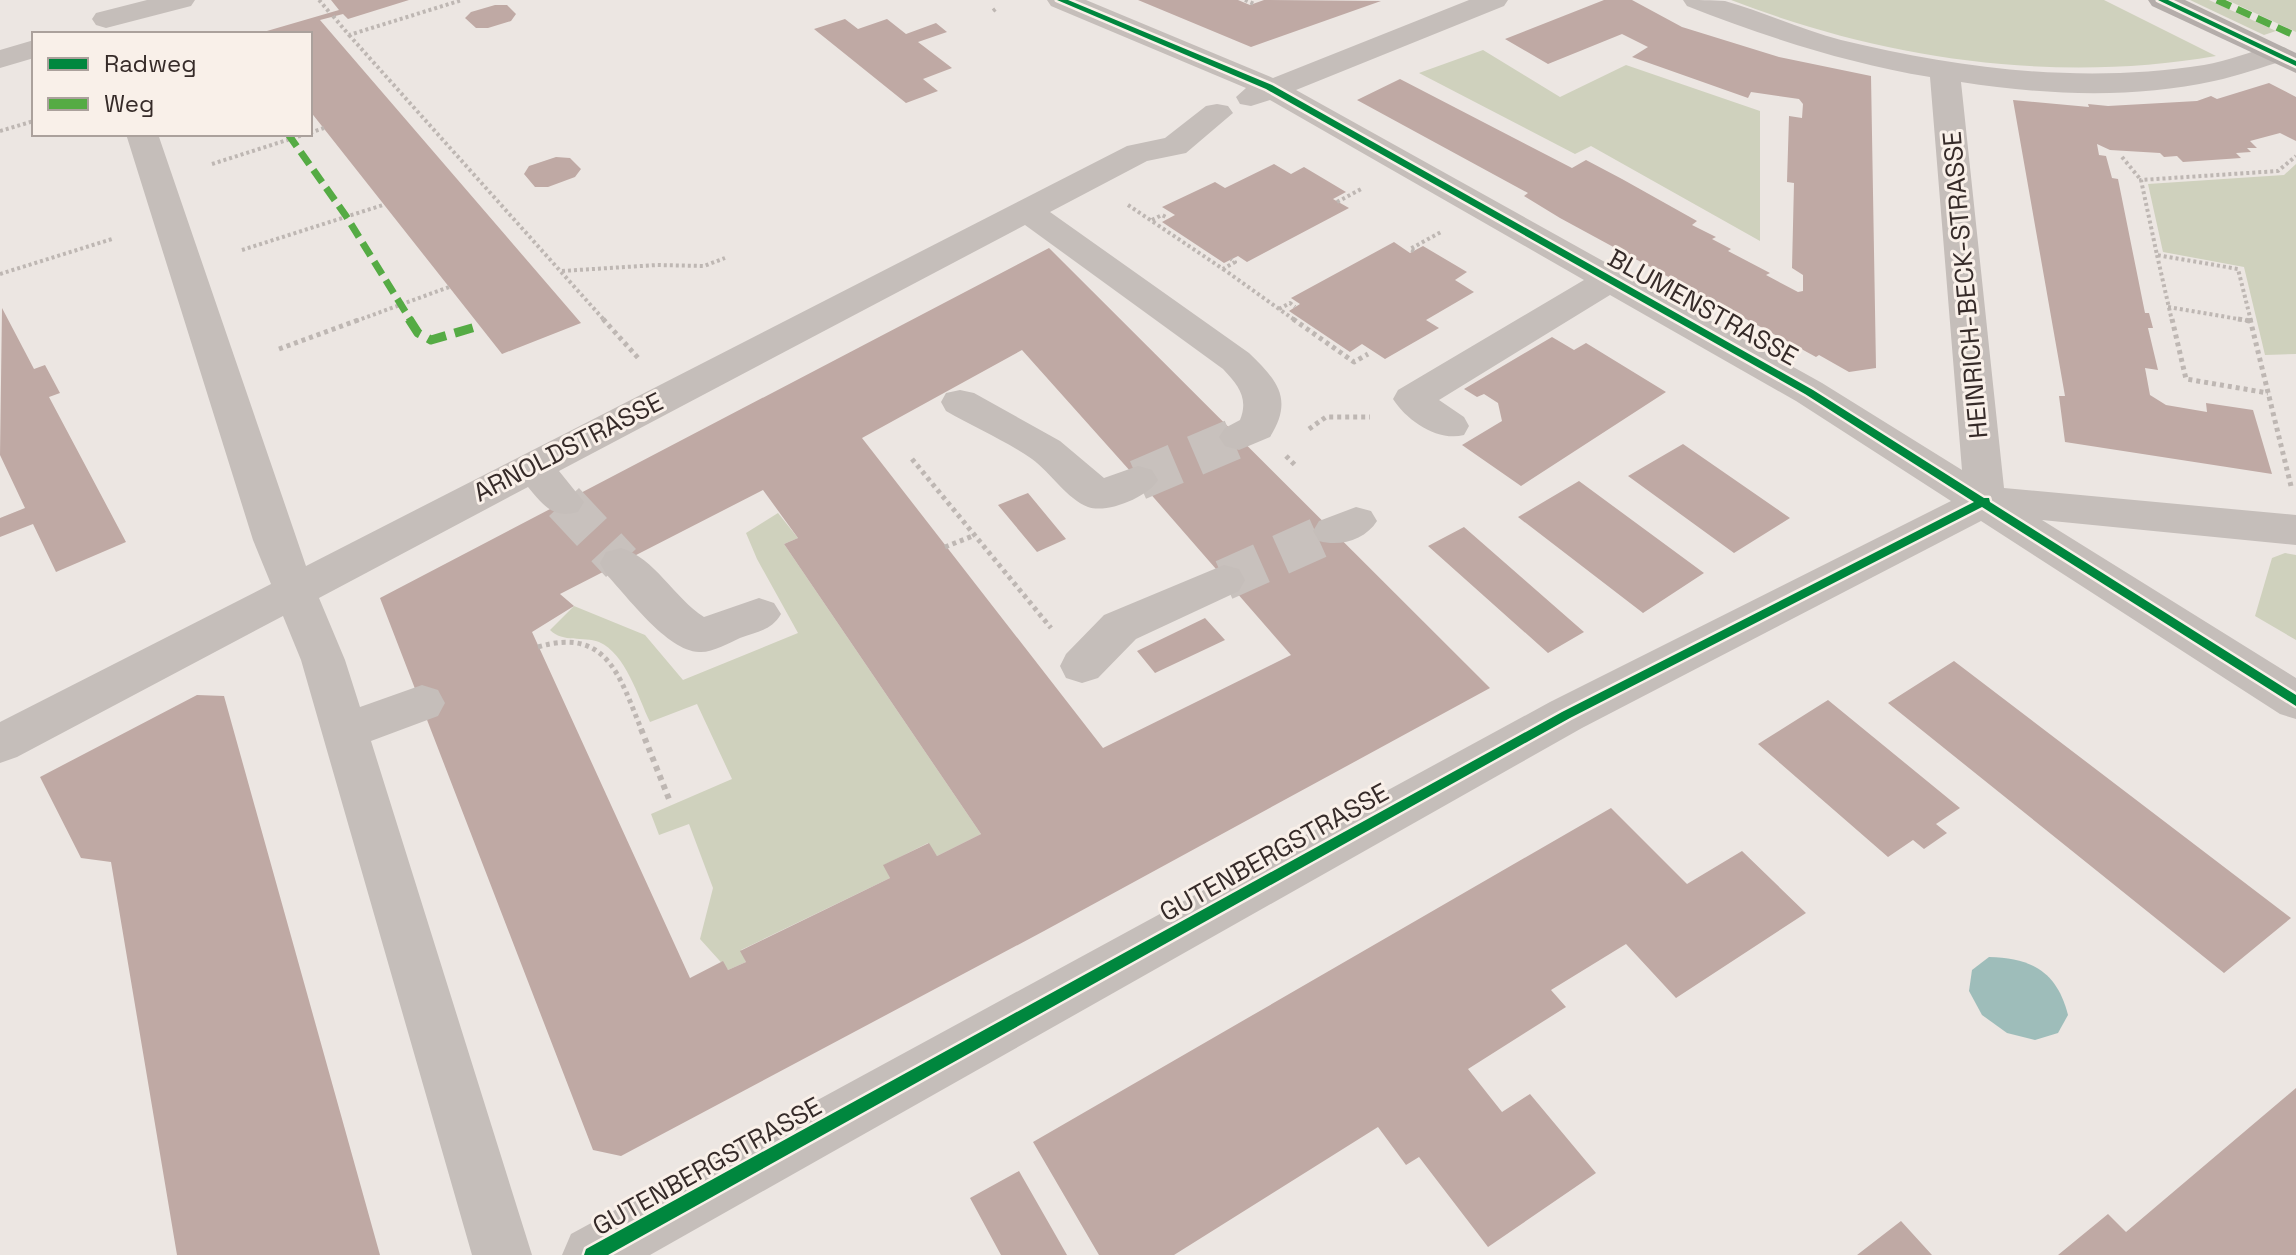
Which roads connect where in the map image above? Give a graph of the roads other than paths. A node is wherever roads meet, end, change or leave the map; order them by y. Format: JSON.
{"nodes":[{"id":1,"x":181,"y":0,"type":"edge"},
{"id":2,"x":1061,"y":0,"type":"edge"},
{"id":3,"x":1494,"y":0,"type":"edge"},
{"id":4,"x":1697,"y":0,"type":"edge"},
{"id":5,"x":2162,"y":0,"type":"edge"},
{"id":6,"x":105,"y":23,"type":"edge"},
{"id":7,"x":32,"y":50,"type":"edge"},
{"id":8,"x":0,"y":59,"type":"edge"},
{"id":9,"x":2286,"y":59,"type":"edge"},
{"id":10,"x":1945,"y":70,"type":"junction"},
{"id":11,"x":1269,"y":87,"type":"junction"},
{"id":12,"x":143,"y":136,"type":"edge"},
{"id":13,"x":1042,"y":203,"type":"junction"},
{"id":14,"x":1609,"y":280,"type":"junction"},
{"id":15,"x":1220,"y":310,"type":"dead end"},
{"id":16,"x":960,"y":402,"type":"dead end"},
{"id":17,"x":1450,"y":426,"type":"dead end"},
{"id":18,"x":1239,"y":437,"type":"tunnel mouth"},
{"id":19,"x":532,"y":466,"type":"junction"},
{"id":20,"x":1138,"y":480,"type":"tunnel mouth"},
{"id":21,"x":1985,"y":501,"type":"junction"},
{"id":22,"x":564,"y":502,"type":"tunnel mouth"},
{"id":23,"x":2294,"y":512,"type":"edge"},
{"id":24,"x":621,"y":563,"type":"tunnel mouth"},
{"id":25,"x":1224,"y":580,"type":"tunnel mouth"},
{"id":26,"x":295,"y":590,"type":"junction"},
{"id":27,"x":759,"y":614,"type":"dead end"},
{"id":28,"x":1082,"y":666,"type":"road end"},
{"id":29,"x":2296,"y":701,"type":"edge"},
{"id":30,"x":422,"y":703,"type":"dead end"},
{"id":31,"x":345,"y":732,"type":"junction"},
{"id":32,"x":0,"y":744,"type":"edge"},
{"id":33,"x":502,"y":1255,"type":"edge"},
{"id":34,"x":592,"y":1255,"type":"edge"}],
"edges":[{"from":1,"to":6,"type":"street"},
{"from":2,"to":11,"type":"street","name":"BLUMENSTRASSE"},
{"from":3,"to":11,"type":"street","name":"ARNOLDSTRASSE"},
{"from":4,"to":10,"type":"street"},
{"from":5,"to":9,"type":"main road"},
{"from":7,"to":8,"type":"street"},
{"from":9,"to":10,"type":"street"},
{"from":10,"to":21,"type":"street","name":"HEINRICH-BECK-STRASSE"},
{"from":11,"to":13,"type":"street","name":"ARNOLDSTRASSE"},
{"from":11,"to":14,"type":"street","name":"BLUMENSTRASSE"},
{"from":12,"to":26,"type":"street"},
{"from":13,"to":15,"type":"street"},
{"from":13,"to":18,"type":"street"},
{"from":13,"to":19,"type":"street","name":"ARNOLDSTRASSE"},
{"from":14,"to":17,"type":"street"},
{"from":14,"to":21,"type":"street","name":"BLUMENSTRASSE"},
{"from":16,"to":20,"type":"street"},
{"from":19,"to":22,"type":"street"},
{"from":19,"to":26,"type":"street","name":"ARNOLDSTRASSE"},
{"from":21,"to":23,"type":"street"},
{"from":21,"to":29,"type":"street","name":"BLUMENSTRASSE"},
{"from":21,"to":34,"type":"street","name":"GUTENBERGSTRASSE"},
{"from":24,"to":27,"type":"street"},
{"from":25,"to":28,"type":"street"},
{"from":26,"to":31,"type":"street"},
{"from":26,"to":32,"type":"street","name":"ARNOLDSTRASSE"},
{"from":30,"to":31,"type":"street"},
{"from":31,"to":33,"type":"street"}]}
